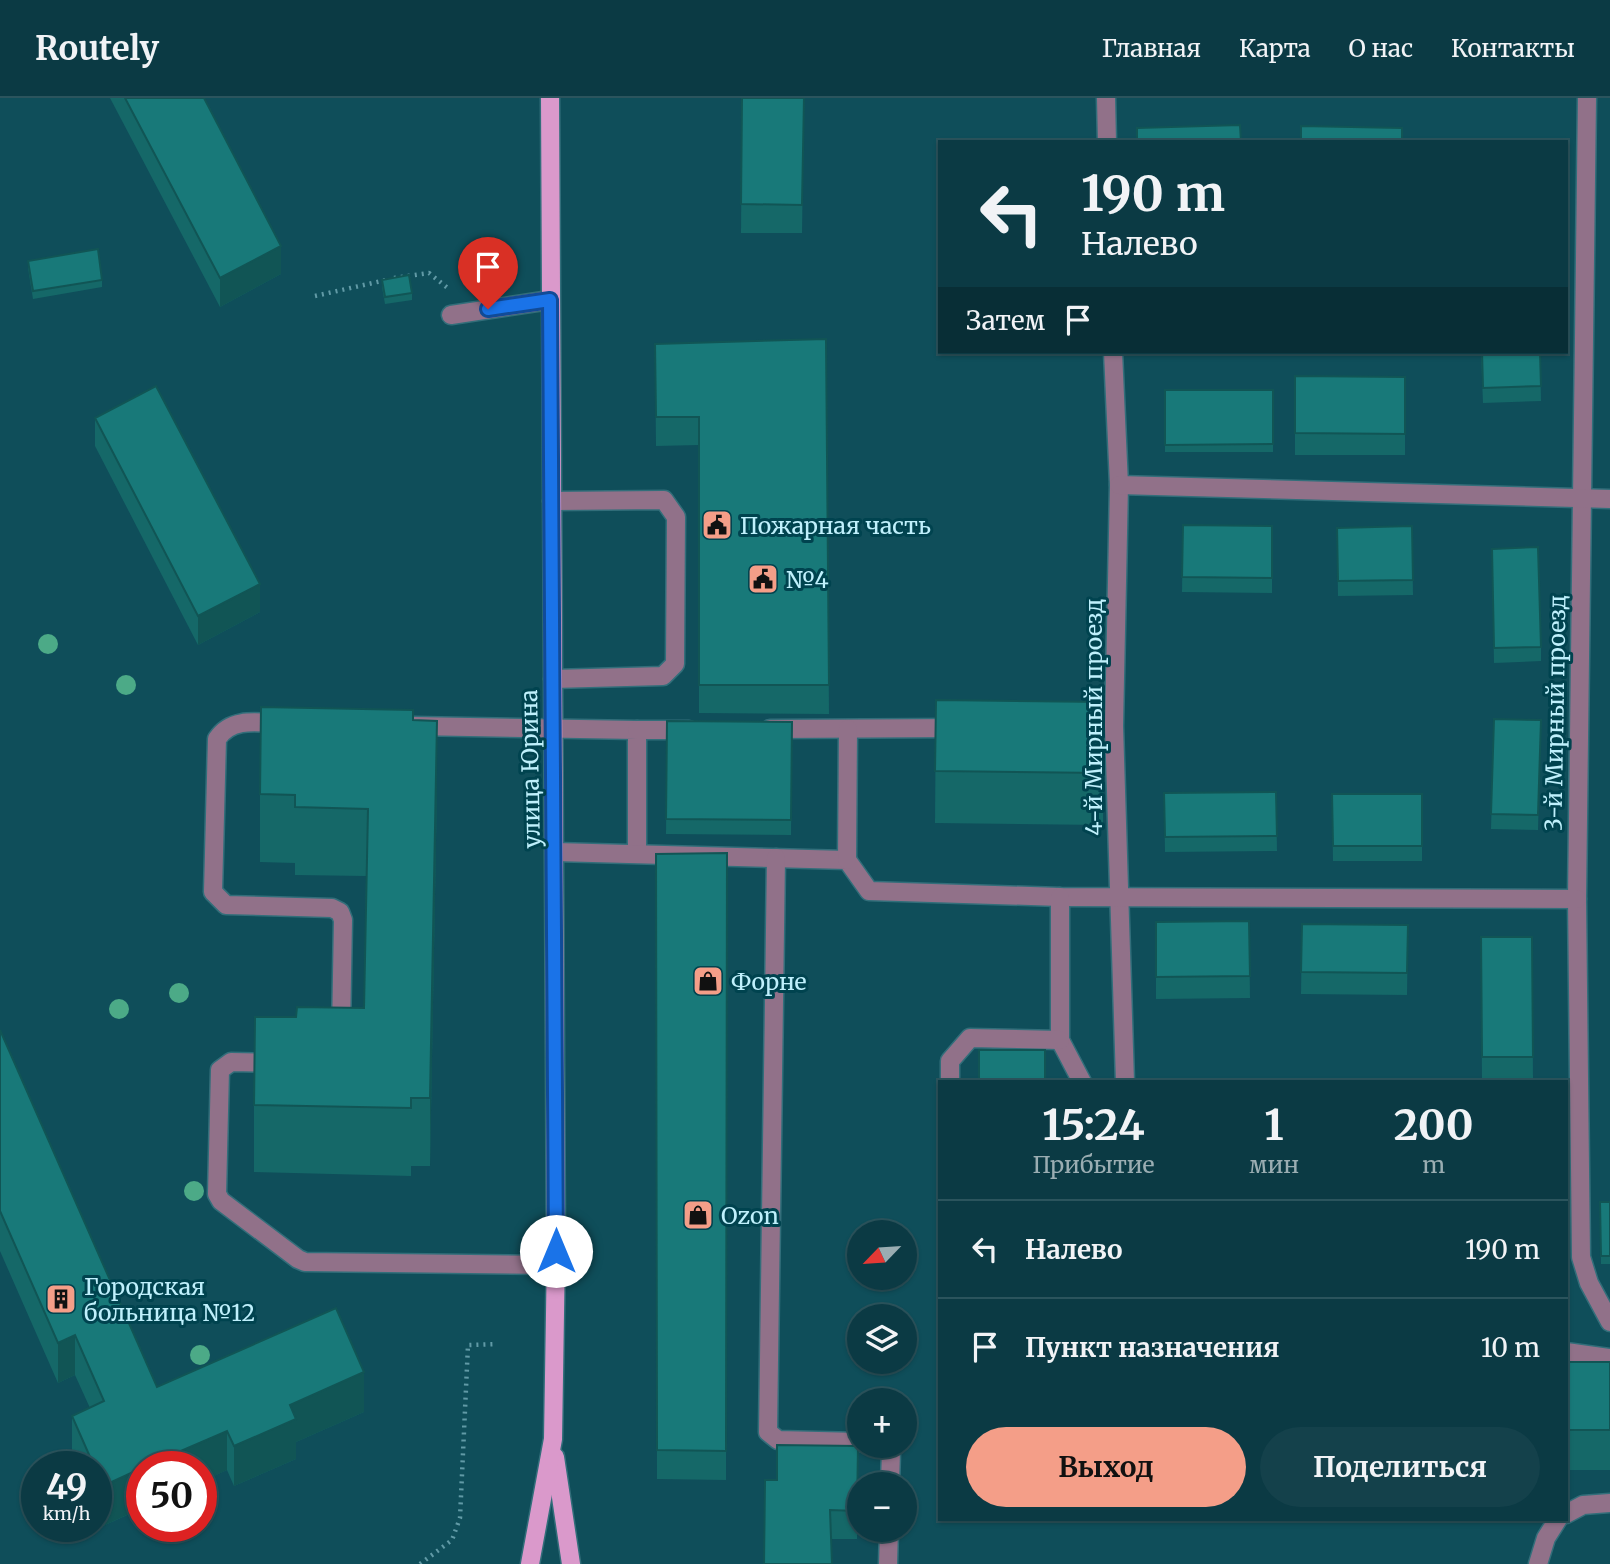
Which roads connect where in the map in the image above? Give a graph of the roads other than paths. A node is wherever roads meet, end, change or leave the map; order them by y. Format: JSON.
{"nodes":[{"id":1,"x":550,"y":98,"type":"edge"},
{"id":2,"x":1106,"y":98,"type":"edge"},
{"id":3,"x":1587,"y":98,"type":"edge"},
{"id":4,"x":1107,"y":140,"type":"edge"},
{"id":5,"x":550,"y":300,"type":"junction"},
{"id":6,"x":451,"y":315,"type":"dead end"},
{"id":7,"x":1113,"y":354,"type":"edge"},
{"id":8,"x":1119,"y":485,"type":"junction"},
{"id":9,"x":1582,"y":498,"type":"junction"},
{"id":10,"x":1610,"y":499,"type":"edge"},
{"id":11,"x":552,"y":501,"type":"junction"},
{"id":12,"x":553,"y":679,"type":"junction"},
{"id":13,"x":307,"y":724,"type":"edge"},
{"id":14,"x":390,"y":726,"type":"edge"},
{"id":15,"x":981,"y":727,"type":"edge"},
{"id":16,"x":554,"y":728,"type":"junction"},
{"id":17,"x":756,"y":729,"type":"edge"},
{"id":18,"x":848,"y":729,"type":"junction"},
{"id":19,"x":637,"y":730,"type":"junction"},
{"id":20,"x":703,"y":730,"type":"edge"},
{"id":21,"x":555,"y":852,"type":"junction"},
{"id":22,"x":637,"y":852,"type":"junction"},
{"id":23,"x":776,"y":858,"type":"junction"},
{"id":24,"x":847,"y":860,"type":"junction"},
{"id":25,"x":1060,"y":897,"type":"junction"},
{"id":26,"x":1119,"y":897,"type":"junction"},
{"id":27,"x":1577,"y":899,"type":"junction"},
{"id":28,"x":1060,"y":1040,"type":"junction"},
{"id":29,"x":341,"y":1045,"type":"edge"},
{"id":30,"x":295,"y":1063,"type":"edge"},
{"id":31,"x":950,"y":1080,"type":"edge"},
{"id":32,"x":1081,"y":1080,"type":"edge"},
{"id":33,"x":1125,"y":1080,"type":"edge"},
{"id":34,"x":556,"y":1265,"type":"junction"},
{"id":35,"x":1610,"y":1322,"type":"edge"},
{"id":36,"x":1568,"y":1352,"type":"edge"},
{"id":37,"x":1610,"y":1358,"type":"edge"},
{"id":38,"x":553,"y":1439,"type":"junction"},
{"id":39,"x":847,"y":1442,"type":"edge"},
{"id":40,"x":1610,"y":1503,"type":"edge"},
{"id":41,"x":1575,"y":1505,"type":"edge"},
{"id":42,"x":1557,"y":1521,"type":"edge"},
{"id":43,"x":889,"y":1542,"type":"edge"},
{"id":44,"x":530,"y":1564,"type":"edge"},
{"id":45,"x":571,"y":1564,"type":"edge"},
{"id":46,"x":888,"y":1564,"type":"edge"},
{"id":47,"x":1538,"y":1564,"type":"edge"}],
"edges":[{"from":1,"to":5,"type":"main road","name":"улица Юрина"},
{"from":2,"to":4,"type":"street"},
{"from":3,"to":9,"type":"street","name":"3-й Мирный проезд"},
{"from":5,"to":6,"type":"street"},
{"from":5,"to":11,"type":"main road","name":"улица Юрина"},
{"from":7,"to":8,"type":"street","name":"4-й Мирный проезд"},
{"from":8,"to":9,"type":"street"},
{"from":8,"to":26,"type":"street","name":"4-й Мирный проезд"},
{"from":9,"to":10,"type":"street"},
{"from":9,"to":27,"type":"street","name":"3-й Мирный проезд"},
{"from":11,"to":12,"type":"main road","name":"улица Юрина"},
{"from":11,"to":12,"type":"street"},
{"from":12,"to":16,"type":"main road","name":"улица Юрина"},
{"from":13,"to":29,"type":"street"},
{"from":14,"to":16,"type":"street"},
{"from":15,"to":18,"type":"street"},
{"from":16,"to":19,"type":"street"},
{"from":16,"to":21,"type":"main road","name":"улица Юрина"},
{"from":17,"to":18,"type":"street"},
{"from":18,"to":24,"type":"street"},
{"from":19,"to":20,"type":"street"},
{"from":19,"to":22,"type":"street"},
{"from":21,"to":22,"type":"street"},
{"from":21,"to":34,"type":"main road","name":"улица Юрина"},
{"from":22,"to":23,"type":"street"},
{"from":23,"to":24,"type":"street"},
{"from":23,"to":39,"type":"street"},
{"from":24,"to":25,"type":"street"},
{"from":25,"to":26,"type":"street"},
{"from":25,"to":28,"type":"street"},
{"from":26,"to":27,"type":"street"},
{"from":26,"to":33,"type":"street","name":"4-й Мирный проезд"},
{"from":27,"to":35,"type":"street","name":"3-й Мирный проезд"},
{"from":28,"to":31,"type":"street"},
{"from":28,"to":32,"type":"street"},
{"from":30,"to":34,"type":"street"},
{"from":34,"to":38,"type":"main road","name":"улица Юрина"},
{"from":36,"to":37,"type":"street"},
{"from":38,"to":44,"type":"main road","name":"улица Юрина"},
{"from":38,"to":45,"type":"main road","name":"улица Юрина"},
{"from":40,"to":41,"type":"street"},
{"from":42,"to":47,"type":"street"},
{"from":43,"to":46,"type":"street"}]}
